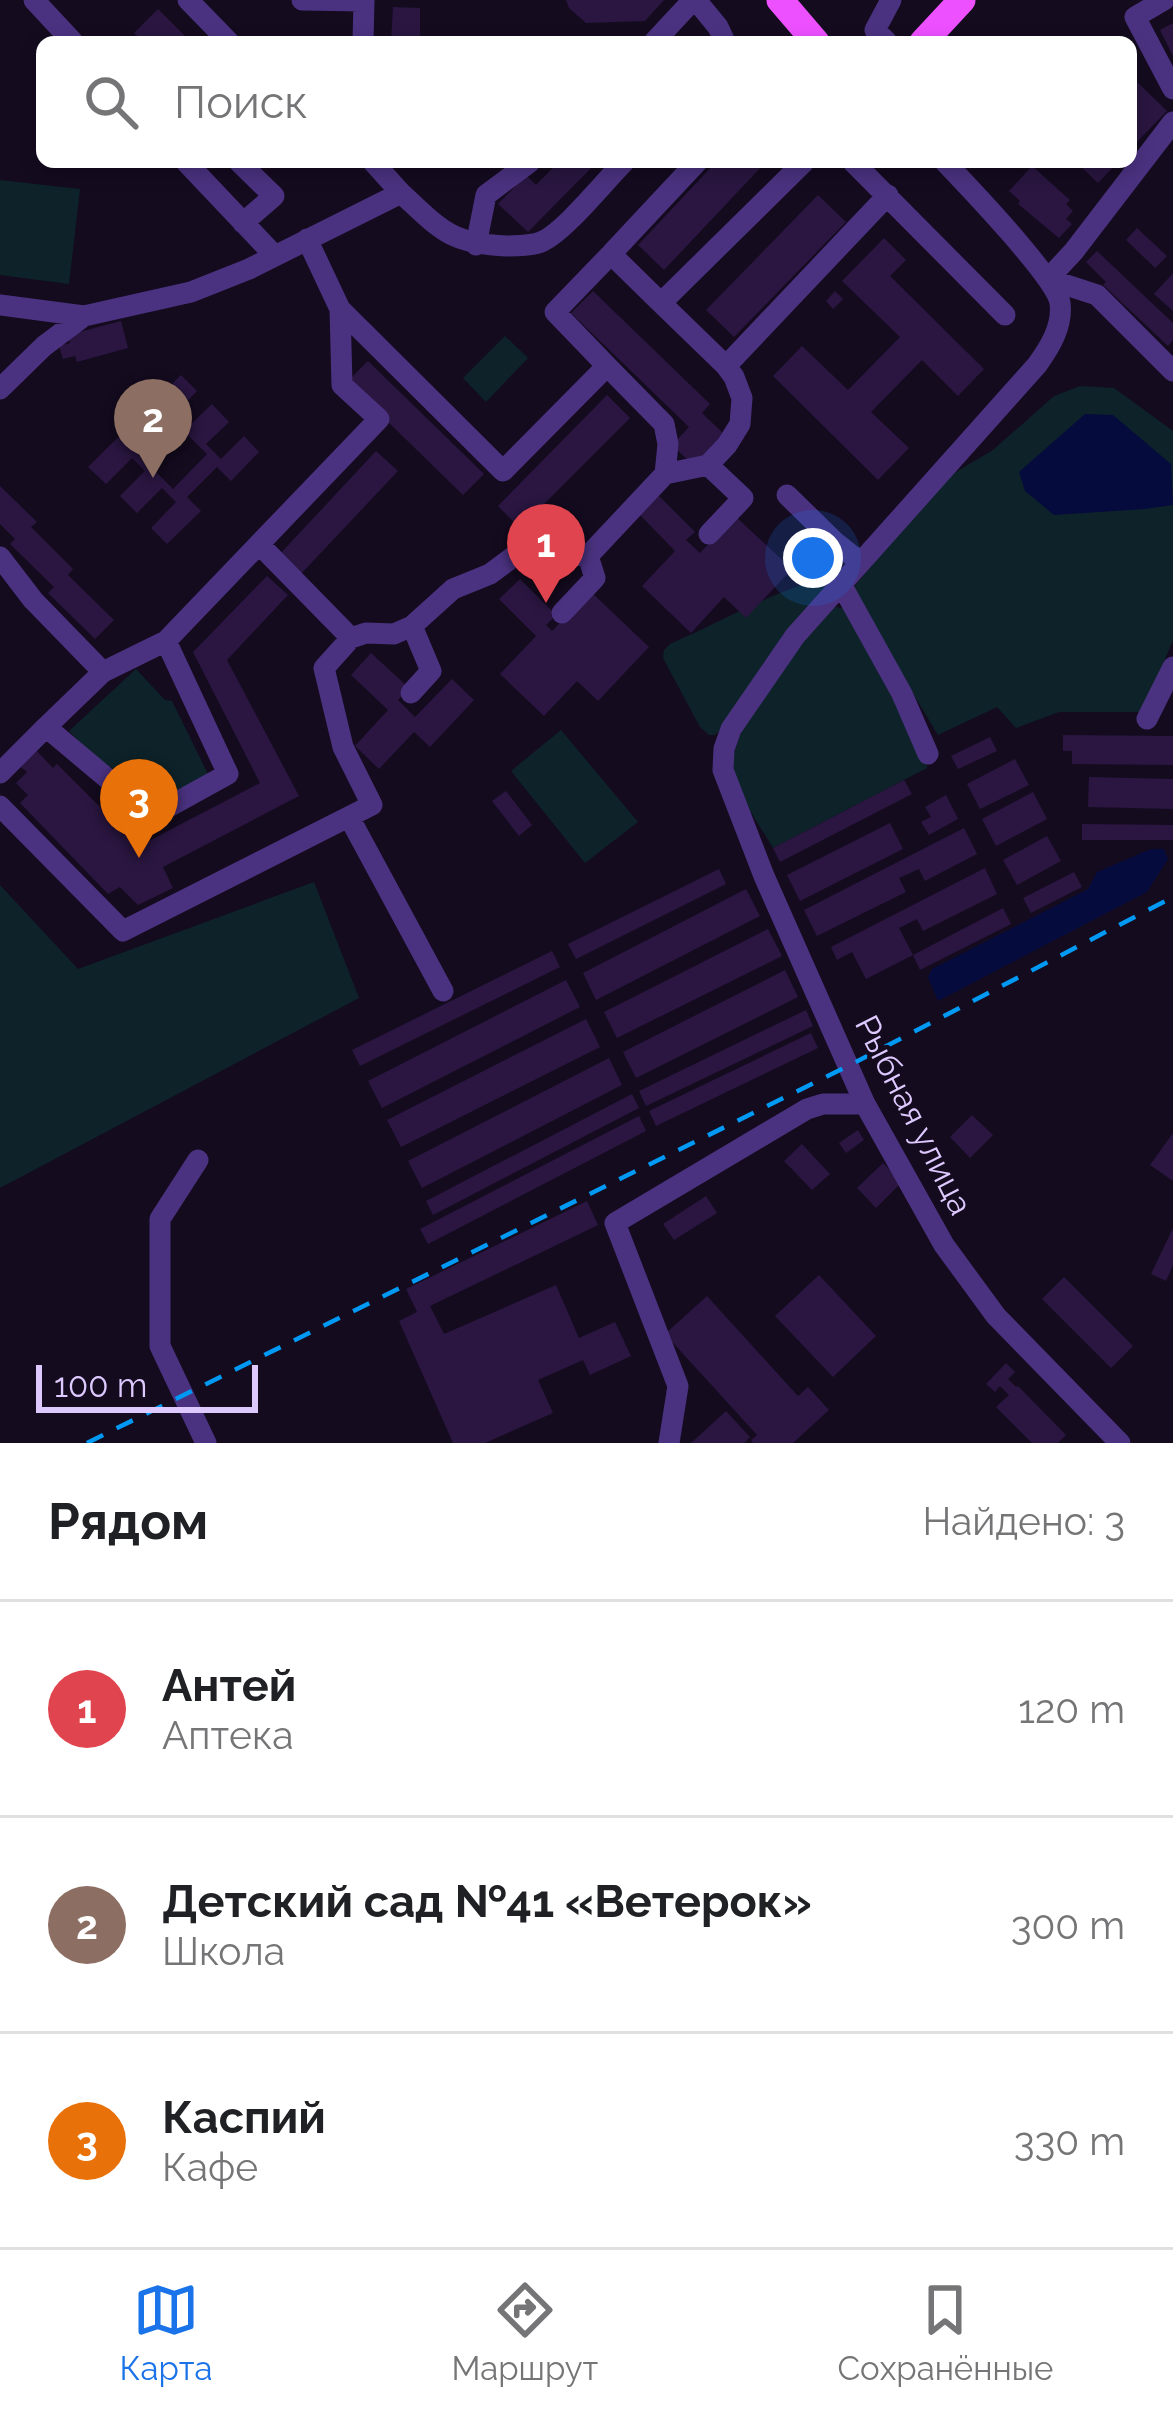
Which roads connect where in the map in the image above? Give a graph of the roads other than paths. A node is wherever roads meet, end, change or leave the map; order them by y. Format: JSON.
{"nodes":[{"id":1,"x":34,"y":0,"type":"edge"},
{"id":2,"x":302,"y":0,"type":"edge"},
{"id":3,"x":694,"y":0,"type":"edge"},
{"id":4,"x":780,"y":0,"type":"edge"},
{"id":5,"x":891,"y":0,"type":"edge"},
{"id":6,"x":962,"y":0,"type":"edge"},
{"id":7,"x":1164,"y":0,"type":"edge"},
{"id":8,"x":188,"y":1,"type":"edge"},
{"id":9,"x":67,"y":36,"type":"edge"},
{"id":10,"x":223,"y":36,"type":"edge"},
{"id":11,"x":363,"y":36,"type":"edge"},
{"id":12,"x":660,"y":36,"type":"edge"},
{"id":13,"x":722,"y":36,"type":"edge"},
{"id":14,"x":811,"y":36,"type":"edge"},
{"id":15,"x":881,"y":36,"type":"edge"},
{"id":16,"x":928,"y":36,"type":"edge"},
{"id":17,"x":1173,"y":89,"type":"edge"},
{"id":18,"x":1173,"y":122,"type":"edge"},
{"id":19,"x":192,"y":168,"type":"edge"},
{"id":20,"x":245,"y":168,"type":"edge"},
{"id":21,"x":378,"y":168,"type":"edge"},
{"id":22,"x":522,"y":168,"type":"edge"},
{"id":23,"x":618,"y":168,"type":"edge"},
{"id":24,"x":691,"y":168,"type":"edge"},
{"id":25,"x":798,"y":168,"type":"edge"},
{"id":26,"x":859,"y":168,"type":"edge"},
{"id":27,"x":950,"y":168,"type":"edge"},
{"id":28,"x":401,"y":193,"type":"junction"},
{"id":29,"x":888,"y":195,"type":"junction"},
{"id":30,"x":243,"y":223,"type":"junction"},
{"id":31,"x":307,"y":239,"type":"junction"},
{"id":32,"x":476,"y":245,"type":"junction"},
{"id":33,"x":611,"y":254,"type":"junction"},
{"id":34,"x":274,"y":255,"type":"junction"},
{"id":35,"x":1048,"y":279,"type":"junction"},
{"id":36,"x":661,"y":303,"type":"junction"},
{"id":37,"x":0,"y":305,"type":"edge"},
{"id":38,"x":340,"y":309,"type":"junction"},
{"id":39,"x":1005,"y":315,"type":"dead end"},
{"id":40,"x":84,"y":316,"type":"junction"},
{"id":41,"x":607,"y":366,"type":"junction"},
{"id":42,"x":726,"y":366,"type":"junction"},
{"id":43,"x":1173,"y":371,"type":"edge"},
{"id":44,"x":0,"y":389,"type":"edge"},
{"id":45,"x":708,"y":465,"type":"junction"},
{"id":46,"x":665,"y":474,"type":"junction"},
{"id":47,"x":788,"y":495,"type":"dead end"},
{"id":48,"x":709,"y":534,"type":"dead end"},
{"id":49,"x":259,"y":544,"type":"junction"},
{"id":50,"x":588,"y":556,"type":"junction"},
{"id":51,"x":0,"y":557,"type":"edge"},
{"id":52,"x":860,"y":562,"type":"junction"},
{"id":53,"x":841,"y":584,"type":"junction"},
{"id":54,"x":562,"y":613,"type":"dead end"},
{"id":55,"x":412,"y":626,"type":"junction"},
{"id":56,"x":351,"y":638,"type":"junction"},
{"id":57,"x":166,"y":640,"type":"junction"},
{"id":58,"x":1173,"y":668,"type":"edge"},
{"id":59,"x":104,"y":672,"type":"junction"},
{"id":60,"x":411,"y":693,"type":"dead end"},
{"id":61,"x":1147,"y":719,"type":"dead end"},
{"id":62,"x":46,"y":727,"type":"junction"},
{"id":63,"x":928,"y":754,"type":"dead end"},
{"id":64,"x":0,"y":773,"type":"edge"},
{"id":65,"x":0,"y":806,"type":"edge"},
{"id":66,"x":349,"y":817,"type":"junction"},
{"id":67,"x":443,"y":991,"type":"dead end"},
{"id":68,"x":866,"y":1104,"type":"junction"},
{"id":69,"x":198,"y":1160,"type":"dead end"},
{"id":70,"x":206,"y":1443,"type":"edge"},
{"id":71,"x":669,"y":1443,"type":"edge"},
{"id":72,"x":1120,"y":1443,"type":"edge"}],
"edges":[{"from":1,"to":9,"type":"street"},
{"from":2,"to":11,"type":"street"},
{"from":3,"to":12,"type":"street"},
{"from":3,"to":13,"type":"street"},
{"from":4,"to":14,"type":"main road"},
{"from":5,"to":15,"type":"street"},
{"from":6,"to":16,"type":"main road"},
{"from":7,"to":17,"type":"street"},
{"from":8,"to":10,"type":"street"},
{"from":18,"to":35,"type":"street"},
{"from":19,"to":30,"type":"street"},
{"from":20,"to":30,"type":"street"},
{"from":21,"to":28,"type":"street"},
{"from":22,"to":32,"type":"street"},
{"from":23,"to":32,"type":"street"},
{"from":24,"to":33,"type":"street"},
{"from":25,"to":36,"type":"street"},
{"from":26,"to":29,"type":"street"},
{"from":27,"to":35,"type":"street"},
{"from":28,"to":31,"type":"street"},
{"from":28,"to":32,"type":"street"},
{"from":29,"to":39,"type":"street"},
{"from":29,"to":42,"type":"street"},
{"from":30,"to":34,"type":"street"},
{"from":31,"to":34,"type":"street"},
{"from":31,"to":38,"type":"street"},
{"from":33,"to":36,"type":"street"},
{"from":33,"to":41,"type":"street"},
{"from":34,"to":40,"type":"street"},
{"from":35,"to":43,"type":"street"},
{"from":35,"to":52,"type":"street"},
{"from":36,"to":42,"type":"street"},
{"from":37,"to":40,"type":"street"},
{"from":38,"to":41,"type":"street"},
{"from":38,"to":49,"type":"street"},
{"from":40,"to":44,"type":"street"},
{"from":41,"to":46,"type":"street"},
{"from":42,"to":45,"type":"street"},
{"from":45,"to":46,"type":"street"},
{"from":45,"to":48,"type":"street"},
{"from":46,"to":50,"type":"street"},
{"from":47,"to":52,"type":"street"},
{"from":49,"to":56,"type":"street"},
{"from":49,"to":57,"type":"street"},
{"from":50,"to":54,"type":"street"},
{"from":50,"to":55,"type":"street"},
{"from":51,"to":59,"type":"street"},
{"from":52,"to":53,"type":"street"},
{"from":53,"to":63,"type":"street"},
{"from":53,"to":68,"type":"street","name":"Рыбная улица"},
{"from":55,"to":56,"type":"street"},
{"from":55,"to":60,"type":"street"},
{"from":56,"to":66,"type":"street"},
{"from":57,"to":59,"type":"street"},
{"from":57,"to":62,"type":"street"},
{"from":58,"to":61,"type":"street"},
{"from":59,"to":62,"type":"street"},
{"from":62,"to":64,"type":"street"},
{"from":65,"to":66,"type":"street"},
{"from":66,"to":67,"type":"street"},
{"from":68,"to":71,"type":"street"},
{"from":68,"to":72,"type":"street","name":"Рыбная улица"},
{"from":69,"to":70,"type":"street"}]}
